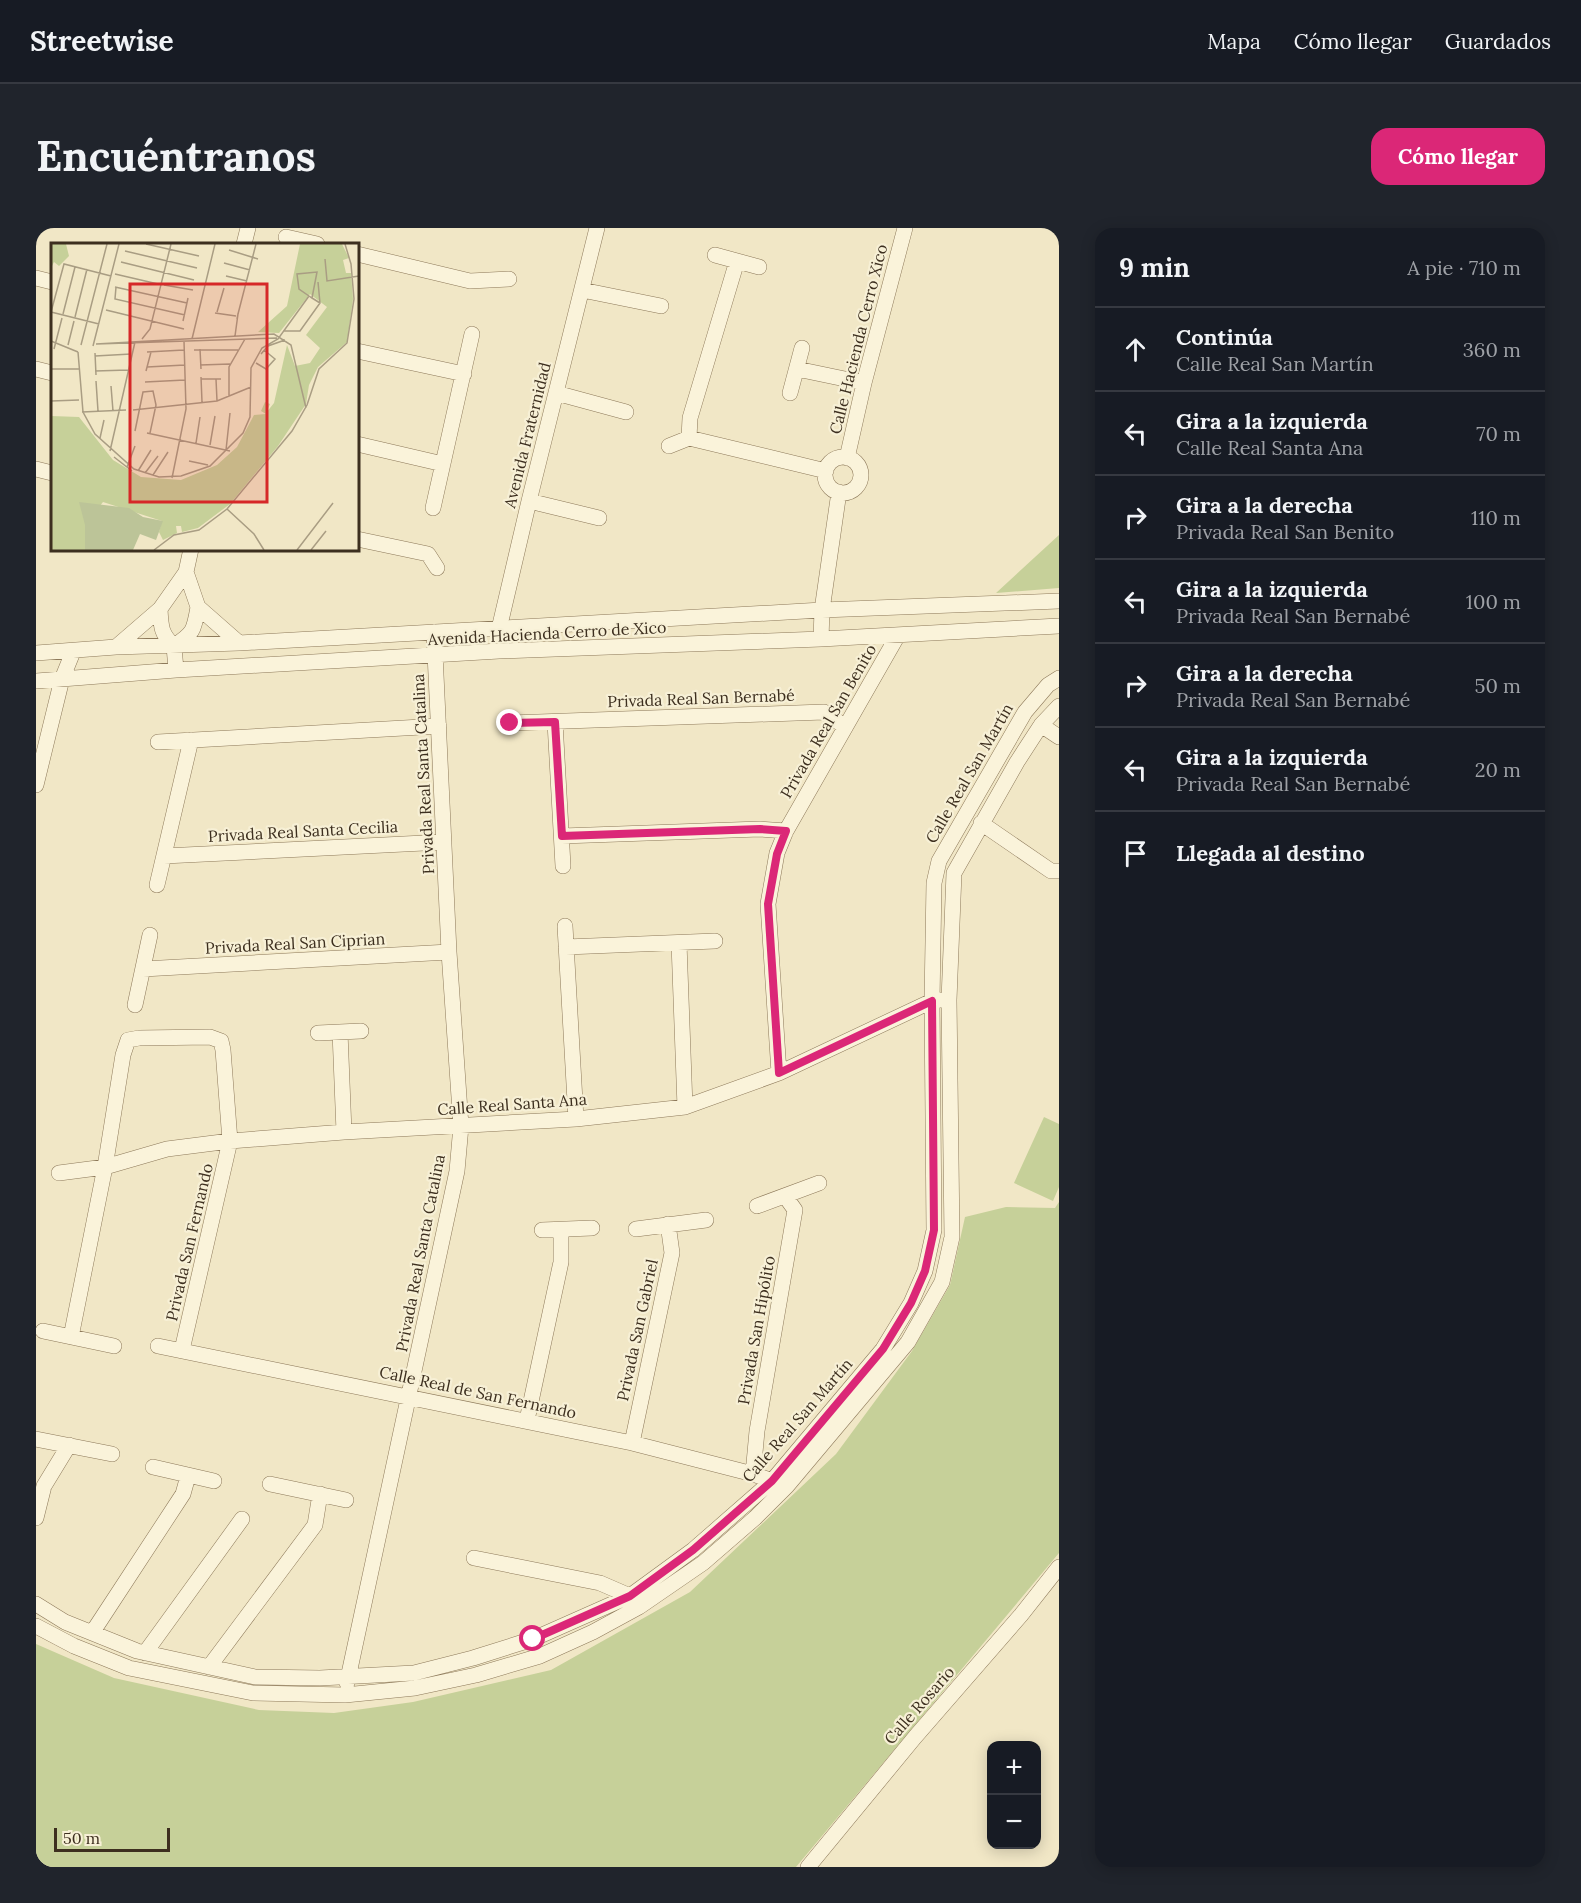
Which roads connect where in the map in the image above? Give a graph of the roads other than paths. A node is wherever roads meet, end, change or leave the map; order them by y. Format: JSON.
{"nodes":[{"id":1,"x":597,"y":228,"type":"edge"},
{"id":2,"x":905,"y":228,"type":"edge"},
{"id":3,"x":285,"y":237,"type":"edge"},
{"id":4,"x":312,"y":243,"type":"edge"},
{"id":5,"x":358,"y":254,"type":"edge"},
{"id":6,"x":715,"y":255,"type":"dead end"},
{"id":7,"x":737,"y":261,"type":"junction"},
{"id":8,"x":759,"y":267,"type":"dead end"},
{"id":9,"x":36,"y":278,"type":"edge"},
{"id":10,"x":509,"y":279,"type":"dead end"},
{"id":11,"x":51,"y":282,"type":"edge"},
{"id":12,"x":582,"y":290,"type":"junction"},
{"id":13,"x":662,"y":306,"type":"dead end"},
{"id":14,"x":472,"y":334,"type":"dead end"},
{"id":15,"x":802,"y":348,"type":"dead end"},
{"id":16,"x":358,"y":351,"type":"edge"},
{"id":17,"x":36,"y":369,"type":"edge"},
{"id":18,"x":797,"y":369,"type":"junction"},
{"id":19,"x":51,"y":373,"type":"edge"},
{"id":20,"x":464,"y":374,"type":"junction"},
{"id":21,"x":864,"y":383,"type":"junction"},
{"id":22,"x":556,"y":393,"type":"junction"},
{"id":23,"x":790,"y":393,"type":"dead end"},
{"id":24,"x":626,"y":412,"type":"dead end"},
{"id":25,"x":689,"y":438,"type":"junction"},
{"id":26,"x":358,"y":444,"type":"edge"},
{"id":27,"x":669,"y":446,"type":"dead end"},
{"id":28,"x":847,"y":458,"type":"junction"},
{"id":29,"x":443,"y":464,"type":"junction"},
{"id":30,"x":36,"y":469,"type":"edge"},
{"id":31,"x":826,"y":471,"type":"junction"},
{"id":32,"x":51,"y":473,"type":"edge"},
{"id":33,"x":839,"y":492,"type":"junction"},
{"id":34,"x":529,"y":501,"type":"junction"},
{"id":35,"x":433,"y":508,"type":"dead end"},
{"id":36,"x":599,"y":518,"type":"dead end"},
{"id":37,"x":358,"y":538,"type":"edge"},
{"id":38,"x":191,"y":550,"type":"edge"},
{"id":39,"x":437,"y":568,"type":"dead end"},
{"id":40,"x":186,"y":572,"type":"junction"},
{"id":41,"x":1059,"y":601,"type":"edge"},
{"id":42,"x":198,"y":607,"type":"junction"},
{"id":43,"x":160,"y":609,"type":"junction"},
{"id":44,"x":822,"y":610,"type":"junction"},
{"id":45,"x":1059,"y":626,"type":"edge"},
{"id":46,"x":499,"y":629,"type":"junction"},
{"id":47,"x":434,"y":632,"type":"junction"},
{"id":48,"x":898,"y":635,"type":"junction"},
{"id":49,"x":821,"y":639,"type":"junction"},
{"id":50,"x":239,"y":643,"type":"junction"},
{"id":51,"x":174,"y":646,"type":"junction"},
{"id":52,"x":116,"y":647,"type":"junction"},
{"id":53,"x":499,"y":651,"type":"junction"},
{"id":54,"x":74,"y":652,"type":"junction"},
{"id":55,"x":36,"y":653,"type":"edge"},
{"id":56,"x":436,"y":656,"type":"junction"},
{"id":57,"x":176,"y":670,"type":"junction"},
{"id":58,"x":1059,"y":678,"type":"edge"},
{"id":59,"x":62,"y":679,"type":"junction"},
{"id":60,"x":36,"y":681,"type":"edge"},
{"id":61,"x":1059,"y":706,"type":"edge"},
{"id":62,"x":555,"y":722,"type":"junction"},
{"id":63,"x":510,"y":723,"type":"dead end"},
{"id":64,"x":1041,"y":725,"type":"junction"},
{"id":65,"x":440,"y":726,"type":"junction"},
{"id":66,"x":844,"y":726,"type":"junction"},
{"id":67,"x":1059,"y":737,"type":"edge"},
{"id":68,"x":191,"y":741,"type":"junction"},
{"id":69,"x":158,"y":742,"type":"dead end"},
{"id":70,"x":39,"y":760,"type":"edge"},
{"id":71,"x":36,"y":785,"type":"edge"},
{"id":72,"x":981,"y":823,"type":"junction"},
{"id":73,"x":786,"y":831,"type":"junction"},
{"id":74,"x":562,"y":836,"type":"junction"},
{"id":75,"x":444,"y":842,"type":"junction"},
{"id":76,"x":164,"y":856,"type":"junction"},
{"id":77,"x":563,"y":866,"type":"dead end"},
{"id":78,"x":1058,"y":872,"type":"edge"},
{"id":79,"x":157,"y":885,"type":"dead end"},
{"id":80,"x":565,"y":926,"type":"dead end"},
{"id":81,"x":150,"y":935,"type":"dead end"},
{"id":82,"x":715,"y":941,"type":"dead end"},
{"id":83,"x":679,"y":943,"type":"junction"},
{"id":84,"x":566,"y":947,"type":"junction"},
{"id":85,"x":449,"y":952,"type":"junction"},
{"id":86,"x":143,"y":969,"type":"junction"},
{"id":87,"x":949,"y":1000,"type":"junction"},
{"id":88,"x":932,"y":1001,"type":"junction"},
{"id":89,"x":135,"y":1005,"type":"dead end"},
{"id":90,"x":361,"y":1031,"type":"dead end"},
{"id":91,"x":340,"y":1032,"type":"junction"},
{"id":92,"x":318,"y":1033,"type":"dead end"},
{"id":93,"x":779,"y":1073,"type":"junction"},
{"id":94,"x":685,"y":1107,"type":"junction"},
{"id":95,"x":576,"y":1119,"type":"junction"},
{"id":96,"x":461,"y":1126,"type":"junction"},
{"id":97,"x":344,"y":1132,"type":"junction"},
{"id":98,"x":230,"y":1142,"type":"junction"},
{"id":99,"x":105,"y":1167,"type":"junction"},
{"id":100,"x":59,"y":1173,"type":"dead end"},
{"id":101,"x":819,"y":1183,"type":"dead end"},
{"id":102,"x":785,"y":1196,"type":"junction"},
{"id":103,"x":757,"y":1206,"type":"dead end"},
{"id":104,"x":706,"y":1220,"type":"dead end"},
{"id":105,"x":668,"y":1224,"type":"junction"},
{"id":106,"x":592,"y":1228,"type":"dead end"},
{"id":107,"x":636,"y":1228,"type":"dead end"},
{"id":108,"x":542,"y":1230,"type":"dead end"},
{"id":109,"x":561,"y":1230,"type":"junction"},
{"id":110,"x":43,"y":1331,"type":"dead end"},
{"id":111,"x":71,"y":1337,"type":"junction"},
{"id":112,"x":114,"y":1346,"type":"dead end"},
{"id":113,"x":158,"y":1346,"type":"dead end"},
{"id":114,"x":182,"y":1350,"type":"junction"},
{"id":115,"x":409,"y":1396,"type":"junction"},
{"id":116,"x":527,"y":1420,"type":"junction"},
{"id":117,"x":36,"y":1439,"type":"edge"},
{"id":118,"x":632,"y":1443,"type":"junction"},
{"id":119,"x":69,"y":1445,"type":"junction"},
{"id":120,"x":112,"y":1454,"type":"dead end"},
{"id":121,"x":153,"y":1467,"type":"dead end"},
{"id":122,"x":753,"y":1474,"type":"junction"},
{"id":123,"x":188,"y":1476,"type":"junction"},
{"id":124,"x":214,"y":1481,"type":"dead end"},
{"id":125,"x":270,"y":1484,"type":"dead end"},
{"id":126,"x":779,"y":1484,"type":"junction"},
{"id":127,"x":320,"y":1494,"type":"junction"},
{"id":128,"x":346,"y":1500,"type":"dead end"},
{"id":129,"x":36,"y":1518,"type":"edge"},
{"id":130,"x":242,"y":1519,"type":"dead end"},
{"id":131,"x":474,"y":1558,"type":"dead end"},
{"id":132,"x":1059,"y":1568,"type":"edge"},
{"id":133,"x":630,"y":1596,"type":"junction"},
{"id":134,"x":36,"y":1604,"type":"edge"},
{"id":135,"x":36,"y":1626,"type":"edge"},
{"id":136,"x":92,"y":1633,"type":"junction"},
{"id":137,"x":145,"y":1653,"type":"junction"},
{"id":138,"x":209,"y":1667,"type":"junction"},
{"id":139,"x":348,"y":1676,"type":"junction"},
{"id":140,"x":345,"y":1695,"type":"junction"},
{"id":141,"x":808,"y":1867,"type":"edge"}],
"edges":[{"from":1,"to":12,"type":"street","name":"Avenida Fraternidad"},
{"from":2,"to":21,"type":"street","name":"Calle Hacienda Cerro Xico"},
{"from":3,"to":4,"type":"street"},
{"from":5,"to":10,"type":"street"},
{"from":6,"to":7,"type":"street"},
{"from":7,"to":8,"type":"street"},
{"from":7,"to":25,"type":"street"},
{"from":9,"to":11,"type":"street"},
{"from":12,"to":13,"type":"street"},
{"from":12,"to":22,"type":"street","name":"Avenida Fraternidad"},
{"from":14,"to":20,"type":"street"},
{"from":15,"to":18,"type":"street"},
{"from":16,"to":20,"type":"street"},
{"from":17,"to":19,"type":"street"},
{"from":18,"to":21,"type":"street"},
{"from":18,"to":23,"type":"street"},
{"from":20,"to":29,"type":"street"},
{"from":21,"to":28,"type":"street","name":"Calle Hacienda Cerro Xico"},
{"from":22,"to":24,"type":"street"},
{"from":22,"to":34,"type":"street","name":"Avenida Fraternidad"},
{"from":25,"to":27,"type":"street"},
{"from":25,"to":31,"type":"street"},
{"from":26,"to":29,"type":"street"},
{"from":28,"to":31,"type":"street"},
{"from":28,"to":33,"type":"street"},
{"from":29,"to":35,"type":"street"},
{"from":30,"to":32,"type":"street"},
{"from":31,"to":33,"type":"street"},
{"from":33,"to":44,"type":"street"},
{"from":34,"to":36,"type":"street"},
{"from":34,"to":46,"type":"street","name":"Avenida Fraternidad"},
{"from":37,"to":39,"type":"street"},
{"from":38,"to":40,"type":"street"},
{"from":40,"to":42,"type":"street"},
{"from":40,"to":43,"type":"street"},
{"from":41,"to":44,"type":"street","name":"Avenida Hacienda Cerro de Xico"},
{"from":42,"to":50,"type":"street"},
{"from":42,"to":51,"type":"street"},
{"from":43,"to":51,"type":"street"},
{"from":43,"to":52,"type":"street"},
{"from":44,"to":46,"type":"street","name":"Avenida Hacienda Cerro de Xico"},
{"from":44,"to":49,"type":"street"},
{"from":45,"to":48,"type":"street","name":"Avenida Hacienda Cerro de Xico"},
{"from":46,"to":47,"type":"street","name":"Avenida Hacienda Cerro de Xico"},
{"from":46,"to":53,"type":"street","name":"Avenida Fraternidad"},
{"from":47,"to":50,"type":"street","name":"Avenida Hacienda Cerro de Xico"},
{"from":47,"to":56,"type":"street","name":"Privada Real Santa Catalina"},
{"from":48,"to":49,"type":"street","name":"Avenida Hacienda Cerro de Xico"},
{"from":48,"to":66,"type":"street","name":"Privada Real San Benito"},
{"from":49,"to":53,"type":"street","name":"Avenida Hacienda Cerro de Xico"},
{"from":50,"to":51,"type":"street","name":"Avenida Hacienda Cerro de Xico"},
{"from":51,"to":52,"type":"street","name":"Avenida Hacienda Cerro de Xico"},
{"from":51,"to":57,"type":"street"},
{"from":52,"to":54,"type":"street","name":"Avenida Hacienda Cerro de Xico"},
{"from":53,"to":56,"type":"street","name":"Avenida Hacienda Cerro de Xico"},
{"from":54,"to":55,"type":"street","name":"Avenida Hacienda Cerro de Xico"},
{"from":54,"to":59,"type":"street"},
{"from":56,"to":57,"type":"street","name":"Avenida Hacienda Cerro de Xico"},
{"from":56,"to":65,"type":"street","name":"Privada Real Santa Catalina"},
{"from":57,"to":59,"type":"street","name":"Avenida Hacienda Cerro de Xico"},
{"from":58,"to":88,"type":"street","name":"Calle Real San Martín"},
{"from":59,"to":60,"type":"street","name":"Avenida Hacienda Cerro de Xico"},
{"from":59,"to":70,"type":"street"},
{"from":61,"to":64,"type":"street","name":"Calle Real San Martín"},
{"from":62,"to":63,"type":"street","name":"Privada Real San Bernabé"},
{"from":62,"to":66,"type":"street","name":"Privada Real San Bernabé"},
{"from":62,"to":74,"type":"street"},
{"from":64,"to":67,"type":"street"},
{"from":64,"to":72,"type":"street","name":"Calle Real San Martín"},
{"from":65,"to":68,"type":"street"},
{"from":65,"to":75,"type":"street","name":"Privada Real Santa Catalina"},
{"from":66,"to":73,"type":"street","name":"Privada Real San Benito"},
{"from":68,"to":69,"type":"street"},
{"from":68,"to":76,"type":"street"},
{"from":70,"to":71,"type":"street"},
{"from":72,"to":78,"type":"street"},
{"from":72,"to":87,"type":"street","name":"Calle Real San Martín"},
{"from":73,"to":74,"type":"street"},
{"from":73,"to":93,"type":"street","name":"Privada Real San Benito"},
{"from":74,"to":77,"type":"street"},
{"from":75,"to":76,"type":"street","name":"Privada Real Santa Cecilia"},
{"from":75,"to":85,"type":"street","name":"Privada Real Santa Catalina"},
{"from":76,"to":79,"type":"street"},
{"from":80,"to":84,"type":"street"},
{"from":81,"to":86,"type":"street"},
{"from":82,"to":83,"type":"street"},
{"from":83,"to":84,"type":"street"},
{"from":83,"to":94,"type":"street"},
{"from":84,"to":95,"type":"street"},
{"from":85,"to":86,"type":"street","name":"Privada Real San Ciprian"},
{"from":85,"to":96,"type":"street","name":"Privada Real Santa Catalina"},
{"from":86,"to":89,"type":"street"},
{"from":87,"to":88,"type":"street","name":"Calle Real Santa Ana"},
{"from":87,"to":126,"type":"street","name":"Calle Real San Martín"},
{"from":88,"to":93,"type":"street","name":"Calle Real Santa Ana"},
{"from":88,"to":126,"type":"street","name":"Calle Real San Martín"},
{"from":90,"to":91,"type":"street"},
{"from":91,"to":92,"type":"street"},
{"from":91,"to":97,"type":"street"},
{"from":93,"to":94,"type":"street","name":"Calle Real Santa Ana"},
{"from":94,"to":95,"type":"street","name":"Calle Real Santa Ana"},
{"from":95,"to":96,"type":"street","name":"Calle Real Santa Ana"},
{"from":96,"to":97,"type":"street","name":"Calle Real Santa Ana"},
{"from":96,"to":115,"type":"street","name":"Privada Real Santa Catalina"},
{"from":97,"to":98,"type":"street","name":"Calle Real Santa Ana"},
{"from":98,"to":99,"type":"street","name":"Calle Real Santa Ana"},
{"from":98,"to":99,"type":"street","name":"Privada San Fernando"},
{"from":98,"to":114,"type":"street","name":"Privada San Fernando"},
{"from":99,"to":100,"type":"street","name":"Calle Real Santa Ana"},
{"from":99,"to":111,"type":"street"},
{"from":101,"to":102,"type":"street"},
{"from":102,"to":103,"type":"street"},
{"from":102,"to":122,"type":"street","name":"Privada San Hipólito"},
{"from":104,"to":105,"type":"street"},
{"from":105,"to":107,"type":"street"},
{"from":105,"to":118,"type":"street","name":"Privada San Gabriel"},
{"from":106,"to":109,"type":"street"},
{"from":108,"to":109,"type":"street"},
{"from":109,"to":116,"type":"street"},
{"from":110,"to":111,"type":"street"},
{"from":111,"to":112,"type":"street"},
{"from":113,"to":114,"type":"street","name":"Calle Real de San Fernando"},
{"from":114,"to":115,"type":"street","name":"Calle Real de San Fernando"},
{"from":115,"to":116,"type":"street","name":"Calle Real de San Fernando"},
{"from":115,"to":139,"type":"street","name":"Privada Real Santa Catalina"},
{"from":116,"to":118,"type":"street","name":"Calle Real de San Fernando"},
{"from":117,"to":119,"type":"street"},
{"from":118,"to":122,"type":"street","name":"Calle Real de San Fernando"},
{"from":119,"to":120,"type":"street"},
{"from":119,"to":129,"type":"street"},
{"from":121,"to":123,"type":"street"},
{"from":122,"to":126,"type":"street","name":"Calle Real de San Fernando"},
{"from":123,"to":124,"type":"street"},
{"from":123,"to":136,"type":"street"},
{"from":125,"to":127,"type":"street"},
{"from":126,"to":133,"type":"street","name":"Calle Real San Martín"},
{"from":126,"to":140,"type":"street","name":"Calle Real San Martín"},
{"from":127,"to":128,"type":"street"},
{"from":127,"to":138,"type":"street"},
{"from":130,"to":137,"type":"street"},
{"from":131,"to":133,"type":"street"},
{"from":132,"to":141,"type":"street","name":"Calle Rosario"},
{"from":133,"to":139,"type":"street","name":"Calle Real San Martín"},
{"from":134,"to":136,"type":"street","name":"Calle Real San Martín"},
{"from":135,"to":140,"type":"street","name":"Calle Real San Martín"},
{"from":136,"to":137,"type":"street","name":"Calle Real San Martín"},
{"from":137,"to":138,"type":"street","name":"Calle Real San Martín"},
{"from":138,"to":139,"type":"street","name":"Calle Real San Martín"},
{"from":139,"to":140,"type":"street","name":"Privada Real Santa Catalina"}]}
